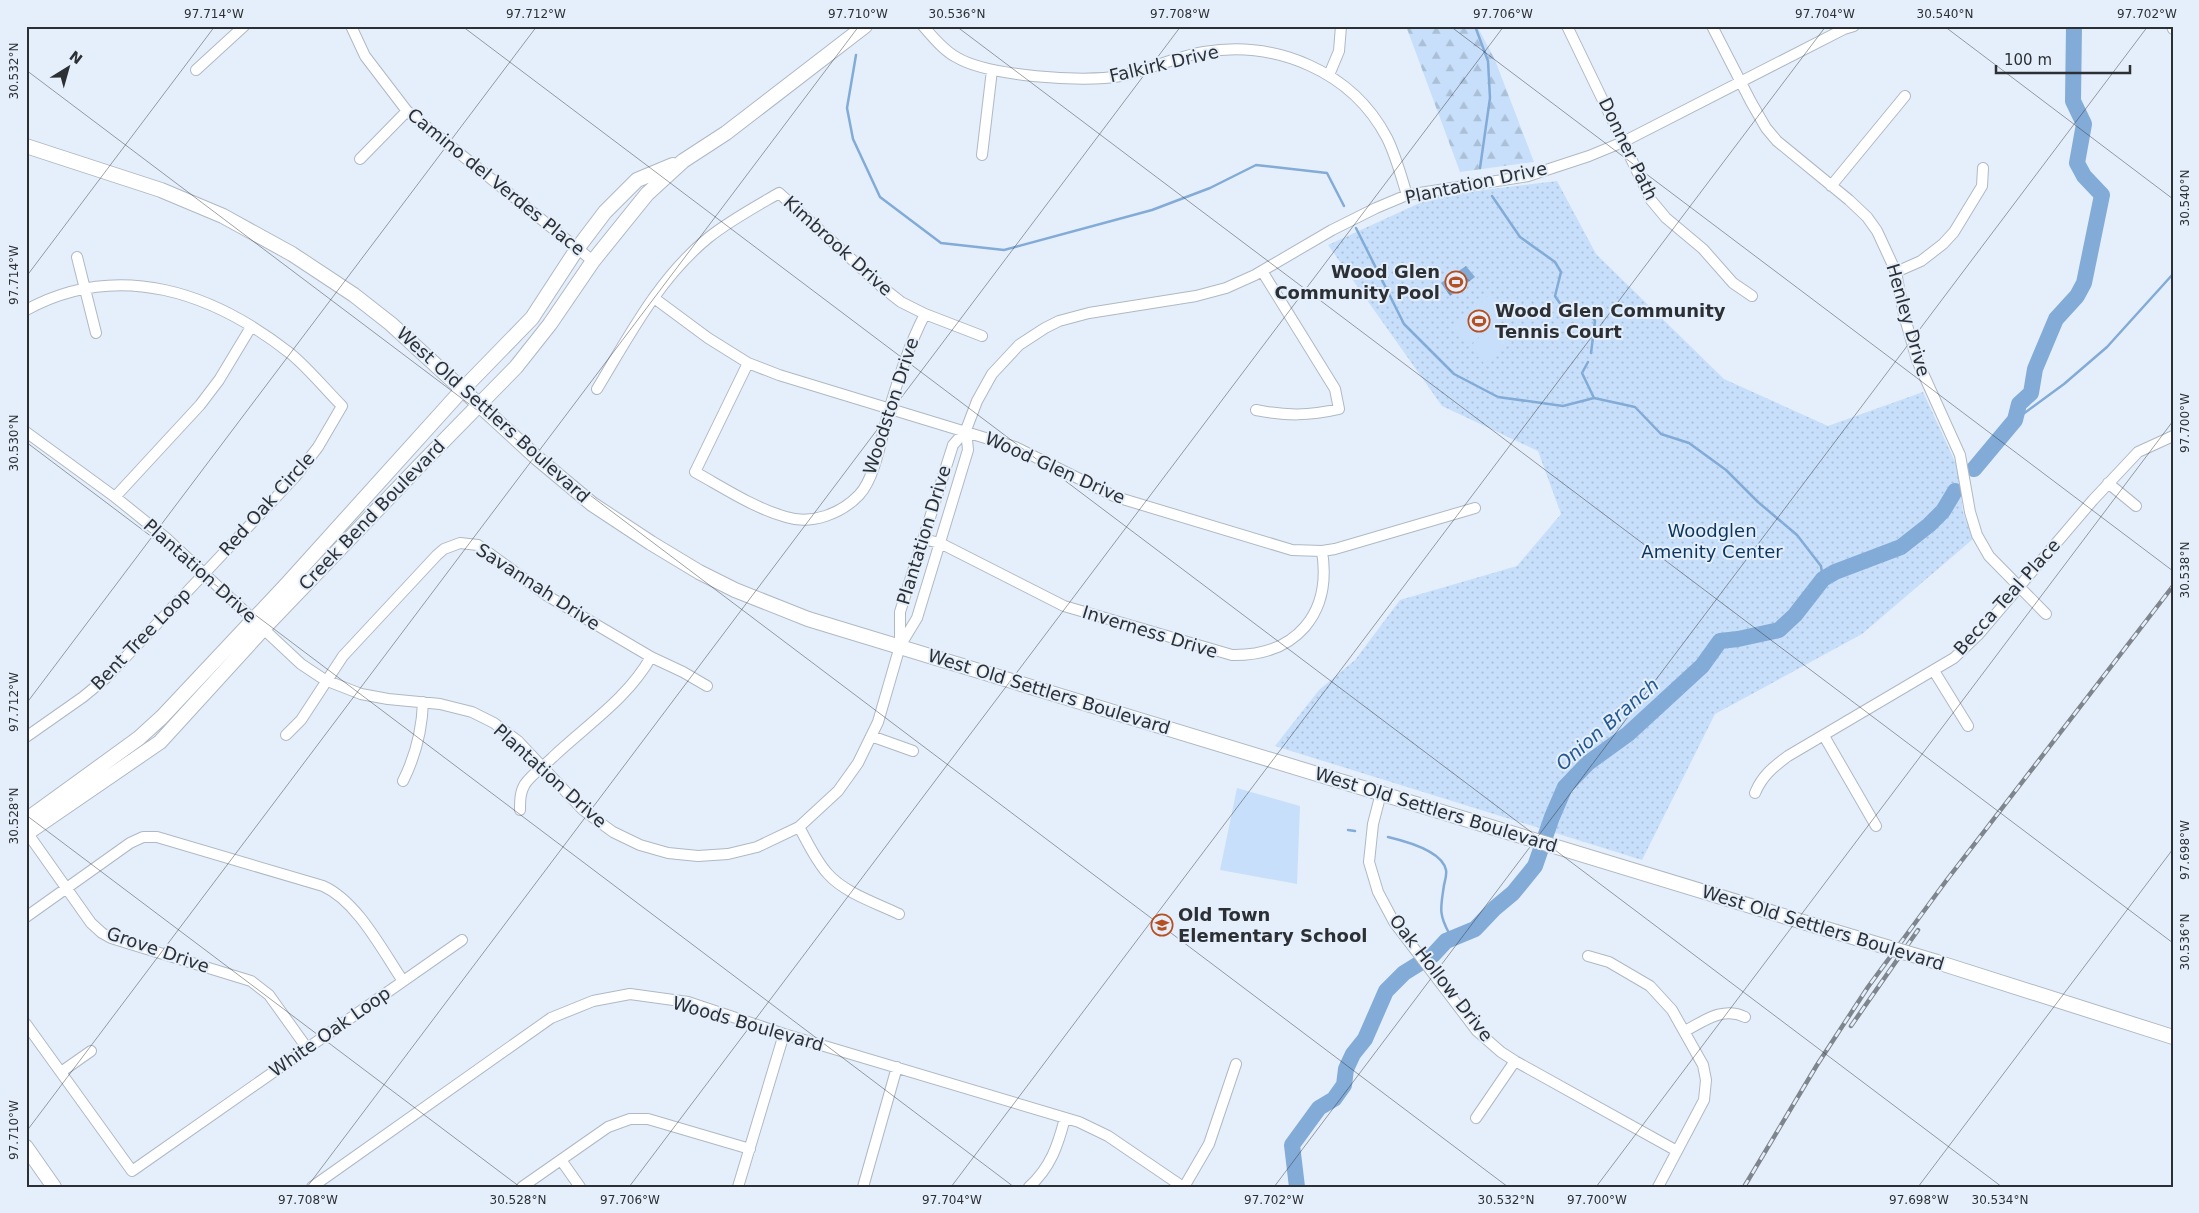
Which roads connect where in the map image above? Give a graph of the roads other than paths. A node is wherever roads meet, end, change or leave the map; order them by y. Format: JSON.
{"nodes":[{"id":1,"x":244,"y":26,"type":"edge"},
{"id":2,"x":351,"y":26,"type":"edge"},
{"id":3,"x":865,"y":26,"type":"edge"},
{"id":4,"x":923,"y":26,"type":"edge"},
{"id":5,"x":1341,"y":26,"type":"edge"},
{"id":6,"x":1567,"y":26,"type":"edge"},
{"id":7,"x":1712,"y":26,"type":"edge"},
{"id":8,"x":1847,"y":27,"type":"edge"},
{"id":9,"x":196,"y":70,"type":"dead end"},
{"id":10,"x":992,"y":70,"type":"junction"},
{"id":11,"x":1329,"y":75,"type":"junction"},
{"id":12,"x":1741,"y":82,"type":"junction"},
{"id":13,"x":1905,"y":96,"type":"dead end"},
{"id":14,"x":407,"y":112,"type":"junction"},
{"id":15,"x":1623,"y":142,"type":"junction"},
{"id":16,"x":26,"y":146,"type":"edge"},
{"id":17,"x":982,"y":155,"type":"dead end"},
{"id":18,"x":360,"y":159,"type":"dead end"},
{"id":19,"x":683,"y":161,"type":"junction"},
{"id":20,"x":1983,"y":168,"type":"dead end"},
{"id":21,"x":1831,"y":186,"type":"junction"},
{"id":22,"x":1407,"y":196,"type":"junction"},
{"id":23,"x":577,"y":249,"type":"junction"},
{"id":24,"x":77,"y":257,"type":"dead end"},
{"id":25,"x":593,"y":261,"type":"junction"},
{"id":26,"x":1262,"y":271,"type":"junction"},
{"id":27,"x":1896,"y":272,"type":"junction"},
{"id":28,"x":85,"y":288,"type":"junction"},
{"id":29,"x":1752,"y":296,"type":"dead end"},
{"id":30,"x":654,"y":298,"type":"junction"},
{"id":31,"x":26,"y":310,"type":"edge"},
{"id":32,"x":925,"y":314,"type":"junction"},
{"id":33,"x":251,"y":327,"type":"junction"},
{"id":34,"x":96,"y":333,"type":"dead end"},
{"id":35,"x":982,"y":336,"type":"dead end"},
{"id":36,"x":748,"y":363,"type":"junction"},
{"id":37,"x":597,"y":389,"type":"dead end"},
{"id":38,"x":462,"y":390,"type":"junction"},
{"id":39,"x":478,"y":406,"type":"junction"},
{"id":40,"x":890,"y":408,"type":"junction"},
{"id":41,"x":1256,"y":410,"type":"dead end"},
{"id":42,"x":966,"y":430,"type":"junction"},
{"id":43,"x":26,"y":432,"type":"edge"},
{"id":44,"x":2173,"y":436,"type":"edge"},
{"id":45,"x":2108,"y":483,"type":"junction"},
{"id":46,"x":115,"y":497,"type":"junction"},
{"id":47,"x":2136,"y":506,"type":"dead end"},
{"id":48,"x":1475,"y":508,"type":"dead end"},
{"id":49,"x":923,"y":539,"type":"junction"},
{"id":50,"x":940,"y":543,"type":"junction"},
{"id":51,"x":1322,"y":551,"type":"junction"},
{"id":52,"x":205,"y":573,"type":"junction"},
{"id":53,"x":2018,"y":588,"type":"junction"},
{"id":54,"x":2046,"y":614,"type":"dead end"},
{"id":55,"x":259,"y":624,"type":"junction"},
{"id":56,"x":900,"y":646,"type":"junction"},
{"id":57,"x":651,"y":657,"type":"junction"},
{"id":58,"x":1934,"y":671,"type":"junction"},
{"id":59,"x":325,"y":680,"type":"junction"},
{"id":60,"x":707,"y":686,"type":"dead end"},
{"id":61,"x":423,"y":702,"type":"junction"},
{"id":62,"x":1968,"y":726,"type":"dead end"},
{"id":63,"x":286,"y":735,"type":"dead end"},
{"id":64,"x":26,"y":736,"type":"edge"},
{"id":65,"x":872,"y":736,"type":"junction"},
{"id":66,"x":1824,"y":736,"type":"junction"},
{"id":67,"x":913,"y":751,"type":"dead end"},
{"id":68,"x":542,"y":767,"type":"junction"},
{"id":69,"x":403,"y":781,"type":"dead end"},
{"id":70,"x":1380,"y":793,"type":"junction"},
{"id":71,"x":1755,"y":793,"type":"dead end"},
{"id":72,"x":520,"y":810,"type":"dead end"},
{"id":73,"x":1876,"y":826,"type":"dead end"},
{"id":74,"x":799,"y":827,"type":"junction"},
{"id":75,"x":27,"y":830,"type":"edge"},
{"id":76,"x":66,"y":888,"type":"junction"},
{"id":77,"x":899,"y":914,"type":"dead end"},
{"id":78,"x":26,"y":917,"type":"edge"},
{"id":79,"x":462,"y":940,"type":"dead end"},
{"id":80,"x":1588,"y":956,"type":"dead end"},
{"id":81,"x":403,"y":981,"type":"junction"},
{"id":82,"x":1745,"y":1017,"type":"dead end"},
{"id":83,"x":26,"y":1024,"type":"edge"},
{"id":84,"x":1685,"y":1031,"type":"junction"},
{"id":85,"x":784,"y":1034,"type":"junction"},
{"id":86,"x":2173,"y":1037,"type":"edge"},
{"id":87,"x":307,"y":1048,"type":"junction"},
{"id":88,"x":92,"y":1051,"type":"dead end"},
{"id":89,"x":1515,"y":1061,"type":"junction"},
{"id":90,"x":1236,"y":1064,"type":"dead end"},
{"id":91,"x":897,"y":1067,"type":"junction"},
{"id":92,"x":61,"y":1072,"type":"junction"},
{"id":93,"x":1065,"y":1118,"type":"junction"},
{"id":94,"x":1476,"y":1118,"type":"dead end"},
{"id":95,"x":26,"y":1147,"type":"edge"},
{"id":96,"x":750,"y":1149,"type":"junction"},
{"id":97,"x":1677,"y":1151,"type":"junction"},
{"id":98,"x":561,"y":1160,"type":"junction"},
{"id":99,"x":54,"y":1187,"type":"edge"},
{"id":100,"x":312,"y":1187,"type":"edge"},
{"id":101,"x":522,"y":1187,"type":"edge"},
{"id":102,"x":580,"y":1187,"type":"edge"},
{"id":103,"x":738,"y":1187,"type":"edge"},
{"id":104,"x":862,"y":1187,"type":"edge"},
{"id":105,"x":1029,"y":1187,"type":"edge"},
{"id":106,"x":1184,"y":1187,"type":"edge"},
{"id":107,"x":1658,"y":1187,"type":"edge"}],
"edges":[{"from":1,"to":9,"type":"street"},
{"from":2,"to":14,"type":"street","name":"Camino del Verdes Place"},
{"from":3,"to":19,"type":"main road","name":"Creek Bend Boulevard"},
{"from":4,"to":10,"type":"street","name":"Falkirk Drive"},
{"from":5,"to":11,"type":"street"},
{"from":6,"to":15,"type":"street","name":"Donner Path"},
{"from":7,"to":12,"type":"street","name":"Henley Drive"},
{"from":8,"to":12,"type":"street","name":"Plantation Drive"},
{"from":10,"to":11,"type":"street","name":"Falkirk Drive"},
{"from":10,"to":17,"type":"street"},
{"from":11,"to":22,"type":"street","name":"Falkirk Drive"},
{"from":12,"to":15,"type":"street","name":"Plantation Drive"},
{"from":12,"to":21,"type":"street","name":"Henley Drive"},
{"from":13,"to":21,"type":"street"},
{"from":14,"to":18,"type":"street"},
{"from":14,"to":23,"type":"street","name":"Camino del Verdes Place"},
{"from":15,"to":22,"type":"street","name":"Plantation Drive"},
{"from":15,"to":29,"type":"street","name":"Donner Path"},
{"from":16,"to":38,"type":"main road","name":"West Old Settlers Boulevard"},
{"from":19,"to":23,"type":"main road","name":"Creek Bend Boulevard"},
{"from":19,"to":25,"type":"main road","name":"Creek Bend Boulevard"},
{"from":20,"to":27,"type":"street"},
{"from":21,"to":27,"type":"street","name":"Henley Drive"},
{"from":22,"to":26,"type":"street","name":"Plantation Drive"},
{"from":23,"to":25,"type":"street","name":"Camino del Verdes Place"},
{"from":23,"to":38,"type":"main road","name":"Creek Bend Boulevard"},
{"from":24,"to":28,"type":"street"},
{"from":25,"to":39,"type":"main road","name":"Creek Bend Boulevard"},
{"from":26,"to":41,"type":"street"},
{"from":26,"to":42,"type":"street","name":"Plantation Drive"},
{"from":27,"to":53,"type":"street","name":"Henley Drive"},
{"from":28,"to":31,"type":"street","name":"Red Oak Circle"},
{"from":28,"to":33,"type":"street","name":"Red Oak Circle"},
{"from":28,"to":34,"type":"street"},
{"from":30,"to":32,"type":"street","name":"Kimbrook Drive"},
{"from":30,"to":36,"type":"street","name":"Wood Glen Drive"},
{"from":30,"to":37,"type":"street","name":"Kimbrook Drive"},
{"from":32,"to":35,"type":"street","name":"Kimbrook Drive"},
{"from":32,"to":40,"type":"street","name":"Woodston Drive"},
{"from":33,"to":46,"type":"street"},
{"from":33,"to":52,"type":"street","name":"Red Oak Circle"},
{"from":36,"to":40,"type":"street","name":"Wood Glen Drive"},
{"from":36,"to":40,"type":"street","name":"Woodston Drive"},
{"from":38,"to":39,"type":"main road","name":"West Old Settlers Boulevard"},
{"from":38,"to":55,"type":"main road","name":"Creek Bend Boulevard"},
{"from":39,"to":55,"type":"main road","name":"Creek Bend Boulevard"},
{"from":39,"to":56,"type":"main road","name":"West Old Settlers Boulevard"},
{"from":40,"to":42,"type":"street","name":"Wood Glen Drive"},
{"from":42,"to":49,"type":"street","name":"Plantation Drive"},
{"from":42,"to":50,"type":"street","name":"Plantation Drive"},
{"from":42,"to":51,"type":"street","name":"Wood Glen Drive"},
{"from":43,"to":46,"type":"street","name":"Plantation Drive"},
{"from":44,"to":45,"type":"street","name":"Becca Teal Place"},
{"from":45,"to":47,"type":"street"},
{"from":45,"to":53,"type":"street","name":"Becca Teal Place"},
{"from":46,"to":52,"type":"street","name":"Plantation Drive"},
{"from":48,"to":51,"type":"street","name":"Wood Glen Drive"},
{"from":49,"to":50,"type":"street","name":"Inverness Drive"},
{"from":49,"to":56,"type":"street","name":"Plantation Drive"},
{"from":50,"to":51,"type":"street","name":"Inverness Drive"},
{"from":50,"to":56,"type":"street","name":"Plantation Drive"},
{"from":52,"to":55,"type":"street","name":"Plantation Drive"},
{"from":52,"to":64,"type":"street","name":"Bent Tree Loop"},
{"from":53,"to":54,"type":"street","name":"Henley Drive"},
{"from":53,"to":58,"type":"street","name":"Becca Teal Place"},
{"from":55,"to":59,"type":"street","name":"Plantation Drive"},
{"from":55,"to":75,"type":"main road","name":"Creek Bend Boulevard"},
{"from":56,"to":65,"type":"street","name":"Plantation Drive"},
{"from":56,"to":70,"type":"main road","name":"West Old Settlers Boulevard"},
{"from":57,"to":59,"type":"street","name":"Savannah Drive"},
{"from":57,"to":60,"type":"street","name":"Savannah Drive"},
{"from":57,"to":68,"type":"street"},
{"from":58,"to":62,"type":"street"},
{"from":58,"to":66,"type":"street","name":"Becca Teal Place"},
{"from":59,"to":61,"type":"street","name":"Plantation Drive"},
{"from":59,"to":63,"type":"street","name":"Savannah Drive"},
{"from":61,"to":68,"type":"street","name":"Plantation Drive"},
{"from":61,"to":69,"type":"street"},
{"from":65,"to":67,"type":"street"},
{"from":65,"to":74,"type":"street","name":"Plantation Drive"},
{"from":66,"to":71,"type":"street","name":"Becca Teal Place"},
{"from":66,"to":73,"type":"street"},
{"from":68,"to":72,"type":"street"},
{"from":68,"to":74,"type":"street","name":"Plantation Drive"},
{"from":70,"to":86,"type":"main road","name":"West Old Settlers Boulevard","bridge":true},
{"from":70,"to":89,"type":"street","name":"Oak Hollow Drive"},
{"from":74,"to":77,"type":"street"},
{"from":75,"to":76,"type":"street","name":"Grove Drive"},
{"from":76,"to":78,"type":"street","name":"White Oak Loop"},
{"from":76,"to":81,"type":"street","name":"White Oak Loop"},
{"from":76,"to":87,"type":"street","name":"Grove Drive"},
{"from":79,"to":81,"type":"street"},
{"from":80,"to":84,"type":"street"},
{"from":81,"to":87,"type":"street","name":"White Oak Loop"},
{"from":82,"to":84,"type":"street"},
{"from":83,"to":92,"type":"street","name":"White Oak Loop"},
{"from":84,"to":97,"type":"street"},
{"from":85,"to":91,"type":"street","name":"Woods Boulevard"},
{"from":85,"to":96,"type":"street"},
{"from":85,"to":100,"type":"street","name":"Woods Boulevard"},
{"from":87,"to":92,"type":"street","name":"White Oak Loop"},
{"from":88,"to":92,"type":"street"},
{"from":89,"to":94,"type":"street"},
{"from":89,"to":97,"type":"street","name":"Oak Hollow Drive"},
{"from":90,"to":106,"type":"street"},
{"from":91,"to":93,"type":"street","name":"Woods Boulevard"},
{"from":91,"to":104,"type":"street"},
{"from":93,"to":105,"type":"street"},
{"from":93,"to":106,"type":"street","name":"Woods Boulevard"},
{"from":95,"to":99,"type":"main road"},
{"from":96,"to":98,"type":"street"},
{"from":96,"to":103,"type":"street"},
{"from":97,"to":107,"type":"street"},
{"from":98,"to":101,"type":"street"},
{"from":98,"to":102,"type":"street"}]}
